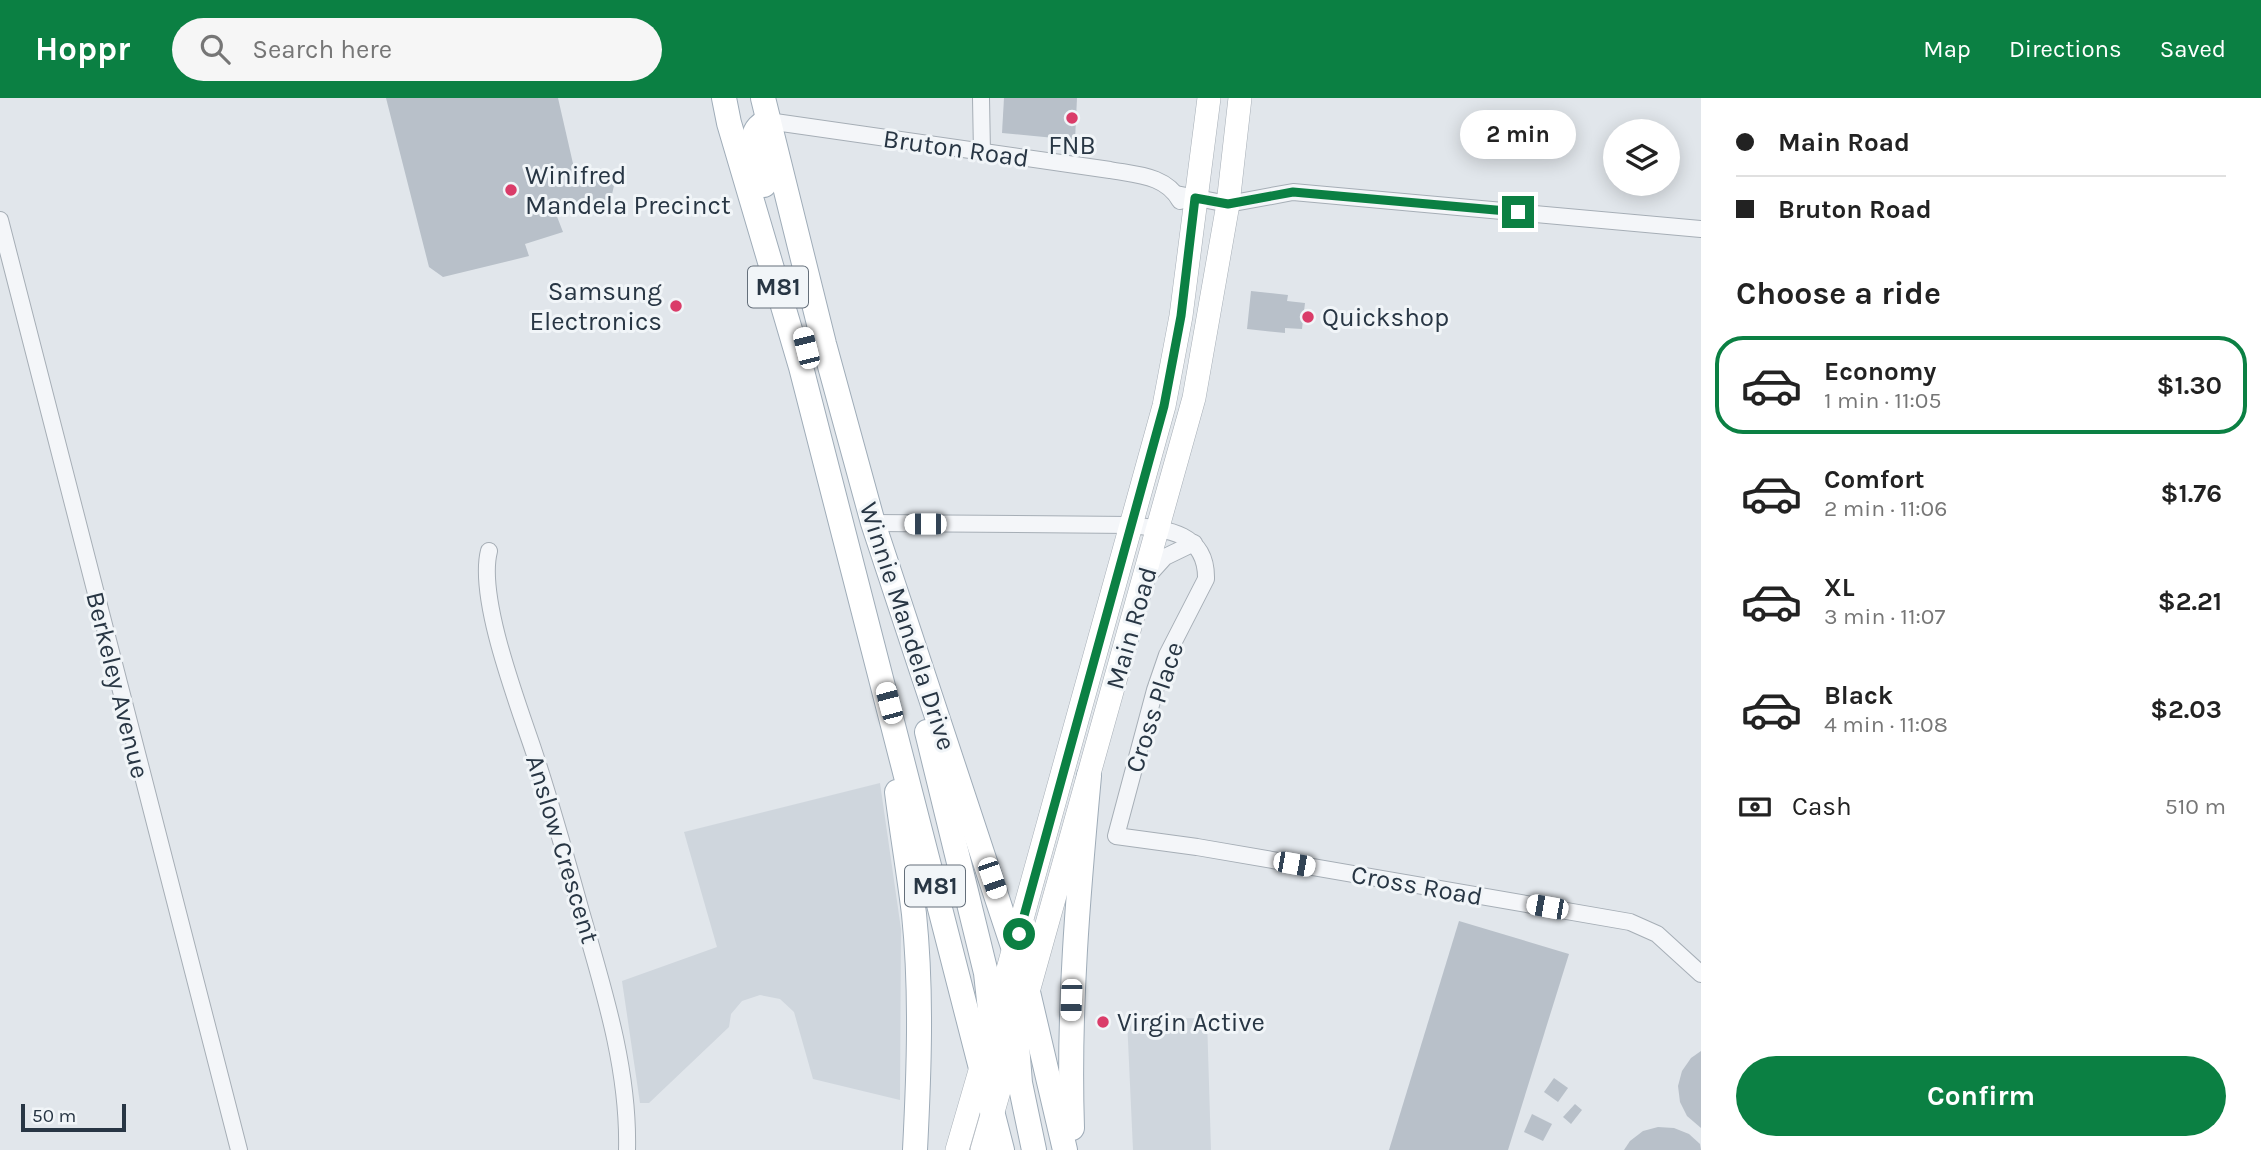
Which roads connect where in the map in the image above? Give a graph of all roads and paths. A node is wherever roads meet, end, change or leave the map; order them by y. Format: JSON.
{"nodes":[{"id":1,"x":723,"y":98,"type":"edge"},
{"id":2,"x":981,"y":98,"type":"edge"},
{"id":3,"x":1209,"y":98,"type":"edge"},
{"id":4,"x":1240,"y":98,"type":"edge"},
{"id":5,"x":765,"y":109,"type":"edge"},
{"id":6,"x":982,"y":153,"type":"junction"},
{"id":7,"x":1186,"y":196,"type":"junction"},
{"id":8,"x":1228,"y":204,"type":"junction"},
{"id":9,"x":0,"y":220,"type":"edge"},
{"id":10,"x":1701,"y":229,"type":"edge"},
{"id":11,"x":801,"y":367,"type":"junction"},
{"id":12,"x":873,"y":523,"type":"junction"},
{"id":13,"x":1131,"y":525,"type":"junction"},
{"id":14,"x":1158,"y":528,"type":"junction"},
{"id":15,"x":1194,"y":543,"type":"junction"},
{"id":16,"x":489,"y":551,"type":"dead end"},
{"id":17,"x":1144,"y":580,"type":"junction"},
{"id":18,"x":905,"y":622,"type":"junction"},
{"id":19,"x":889,"y":703,"type":"junction"},
{"id":20,"x":1089,"y":776,"type":"junction"},
{"id":21,"x":1116,"y":836,"type":"joint"},
{"id":22,"x":1015,"y":949,"type":"junction"},
{"id":23,"x":1701,"y":974,"type":"edge"},
{"id":24,"x":1028,"y":992,"type":"junction"},
{"id":25,"x":1004,"y":1030,"type":"junction"},
{"id":26,"x":981,"y":1070,"type":"junction"},
{"id":27,"x":993,"y":1113,"type":"junction"},
{"id":28,"x":239,"y":1150,"type":"edge"},
{"id":29,"x":627,"y":1150,"type":"edge"},
{"id":30,"x":915,"y":1150,"type":"edge"},
{"id":31,"x":957,"y":1150,"type":"edge"},
{"id":32,"x":982,"y":1150,"type":"edge"},
{"id":33,"x":1002,"y":1150,"type":"edge"},
{"id":34,"x":1034,"y":1150,"type":"edge"},
{"id":35,"x":1065,"y":1150,"type":"edge"},
{"id":36,"x":1073,"y":1150,"type":"edge"}],
"edges":[{"from":1,"to":11,"type":"main road","name":"Winnie Mandela Drive","number":"M81"},
{"from":2,"to":6,"type":"street"},
{"from":3,"to":7,"type":"main road","name":"Main Road"},
{"from":4,"to":8,"type":"main road","name":"Main Road"},
{"from":5,"to":6,"type":"street","name":"Bruton Road"},
{"from":5,"to":11,"type":"main road"},
{"from":5,"to":12,"type":"main road","name":"Winnie Mandela Drive","number":"M81"},
{"from":6,"to":7,"type":"street","name":"Bruton Road"},
{"from":7,"to":8,"type":"street","name":"Bruton Road"},
{"from":7,"to":13,"type":"main road","name":"Main Road"},
{"from":8,"to":10,"type":"street","name":"Bruton Road"},
{"from":8,"to":14,"type":"main road","name":"Main Road"},
{"from":9,"to":28,"type":"street","name":"Berkeley Avenue"},
{"from":11,"to":19,"type":"main road","name":"Winnie Mandela Drive","number":"M81"},
{"from":12,"to":13,"type":"street"},
{"from":12,"to":18,"type":"main road","name":"Winnie Mandela Drive","number":"M81"},
{"from":13,"to":14,"type":"street"},
{"from":13,"to":22,"type":"main road","name":"Main Road"},
{"from":14,"to":15,"type":"street"},
{"from":14,"to":17,"type":"main road","name":"Main Road"},
{"from":15,"to":17,"type":"street"},
{"from":15,"to":21,"type":"street","name":"Cross Place"},
{"from":16,"to":29,"type":"street","name":"Anslow Crescent"},
{"from":17,"to":20,"type":"main road","name":"Main Road"},
{"from":18,"to":22,"type":"main road","name":"Winnie Mandela Drive","number":"M81"},
{"from":18,"to":25,"type":"main road"},
{"from":19,"to":26,"type":"main road","name":"Winnie Mandela Drive","number":"M81"},
{"from":19,"to":30,"type":"main road"},
{"from":20,"to":24,"type":"main road","name":"Main Road"},
{"from":20,"to":36,"type":"main road"},
{"from":21,"to":23,"type":"street","name":"Cross Road"},
{"from":22,"to":24,"type":"main road","name":"Winnie Mandela Drive","number":"M81"},
{"from":22,"to":25,"type":"main road"},
{"from":24,"to":25,"type":"main road","name":"Main Road"},
{"from":24,"to":35,"type":"main road","name":"Winnie Mandela Drive","number":"M81"},
{"from":25,"to":26,"type":"main road","name":"Main Road"},
{"from":25,"to":27,"type":"main road"},
{"from":25,"to":34,"type":"main road"},
{"from":26,"to":27,"type":"main road","name":"Winnie Mandela Drive","number":"M81"},
{"from":26,"to":31,"type":"main road","name":"Main Road"},
{"from":27,"to":32,"type":"main road"},
{"from":27,"to":33,"type":"main road","name":"Winnie Mandela Drive","number":"M81"}]}
